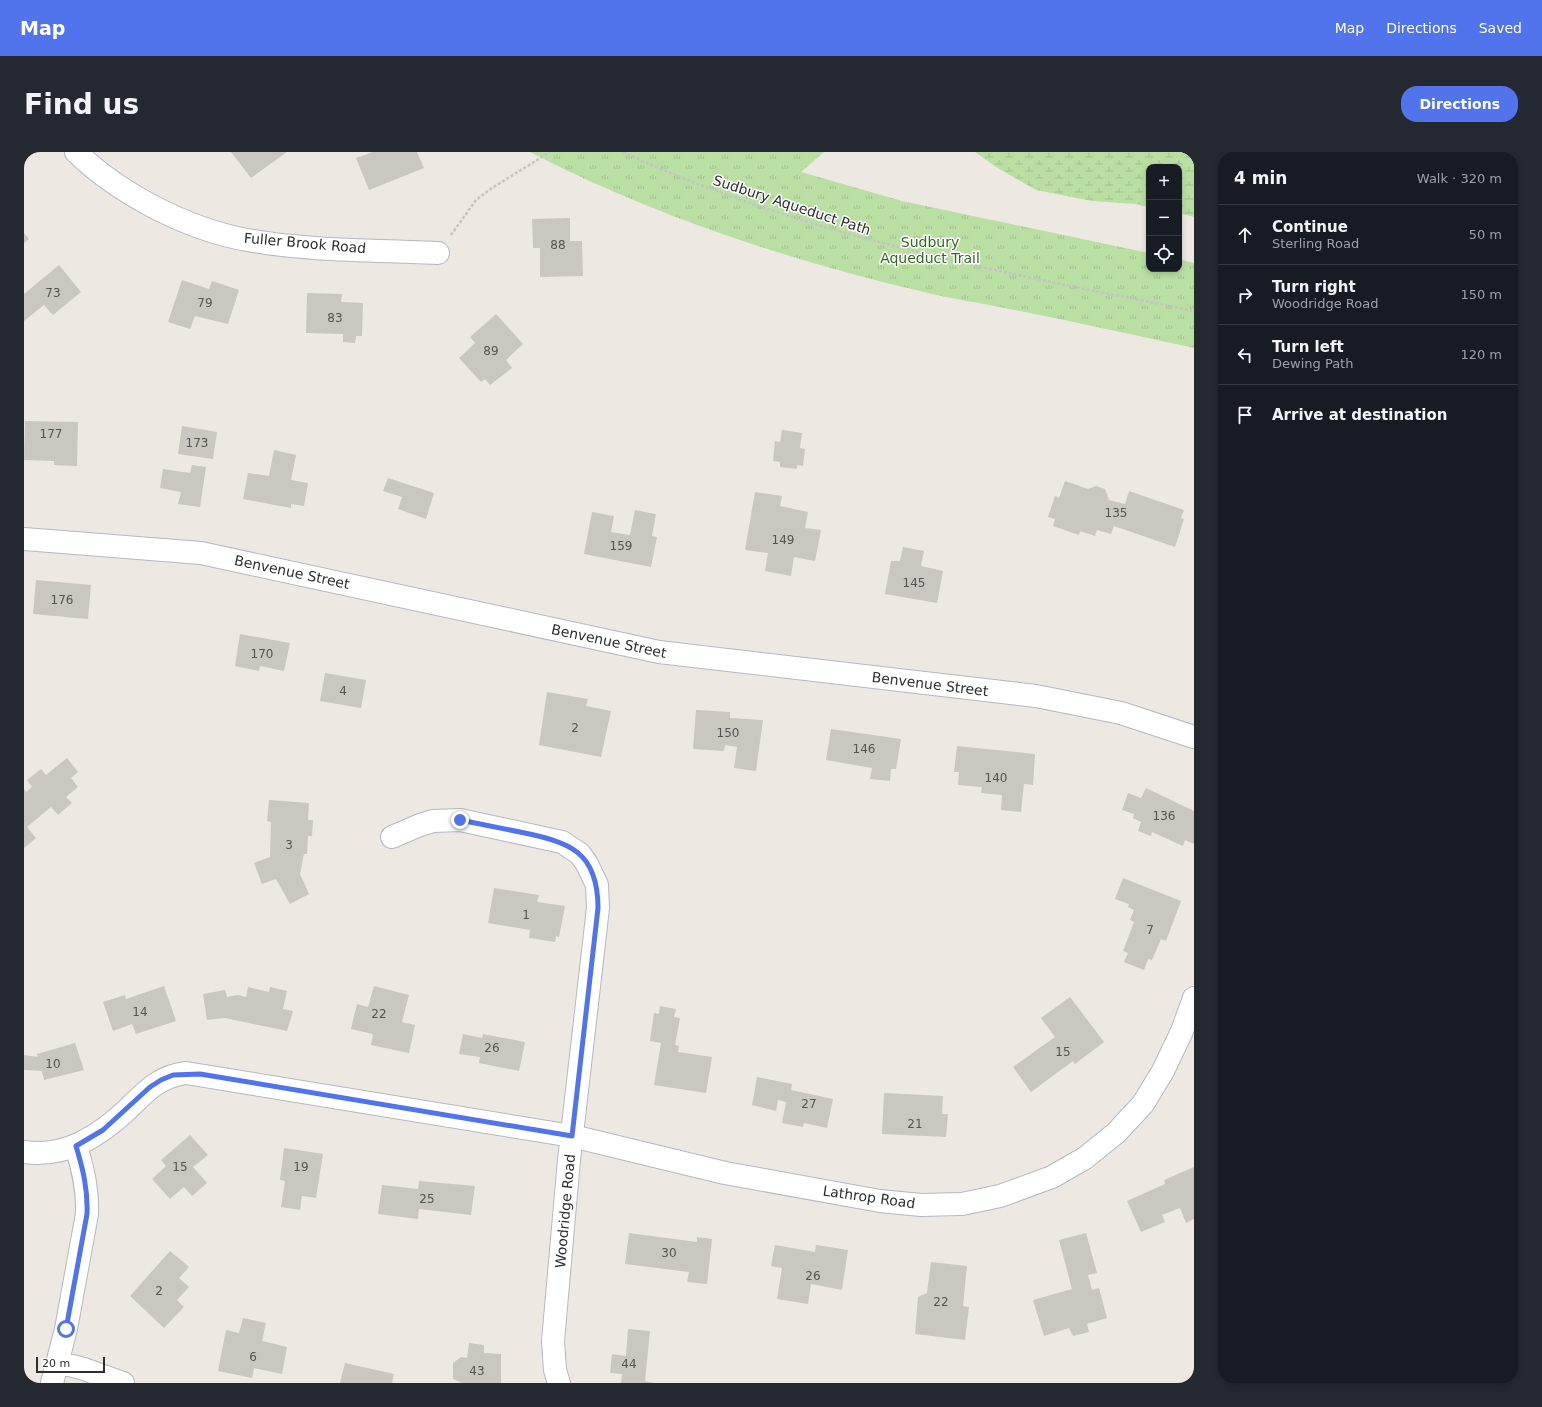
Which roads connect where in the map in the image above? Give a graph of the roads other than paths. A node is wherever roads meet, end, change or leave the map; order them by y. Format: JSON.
{"nodes":[{"id":1,"x":76,"y":152,"type":"edge"},
{"id":2,"x":438,"y":253,"type":"road end"},
{"id":3,"x":24,"y":539,"type":"edge"},
{"id":4,"x":1194,"y":736,"type":"edge"},
{"id":5,"x":392,"y":837,"type":"dead end"},
{"id":6,"x":1194,"y":998,"type":"edge"},
{"id":7,"x":572,"y":1136,"type":"junction"},
{"id":8,"x":76,"y":1146,"type":"junction"},
{"id":9,"x":24,"y":1152,"type":"edge"},
{"id":10,"x":58,"y":1362,"type":"junction"},
{"id":11,"x":52,"y":1383,"type":"edge"},
{"id":12,"x":123,"y":1383,"type":"edge"},
{"id":13,"x":559,"y":1383,"type":"edge"}],
"edges":[{"from":1,"to":2,"type":"street","name":"Fuller Brook Road"},
{"from":3,"to":4,"type":"street","name":"Benvenue Street"},
{"from":5,"to":7,"type":"street"},
{"from":6,"to":7,"type":"street","name":"Lathrop Road"},
{"from":7,"to":8,"type":"street","name":"Woodridge Road"},
{"from":7,"to":13,"type":"street","name":"Woodridge Road"},
{"from":8,"to":9,"type":"street","name":"Woodridge Road"},
{"from":8,"to":10,"type":"street"},
{"from":10,"to":11,"type":"street"},
{"from":10,"to":12,"type":"street"}]}
